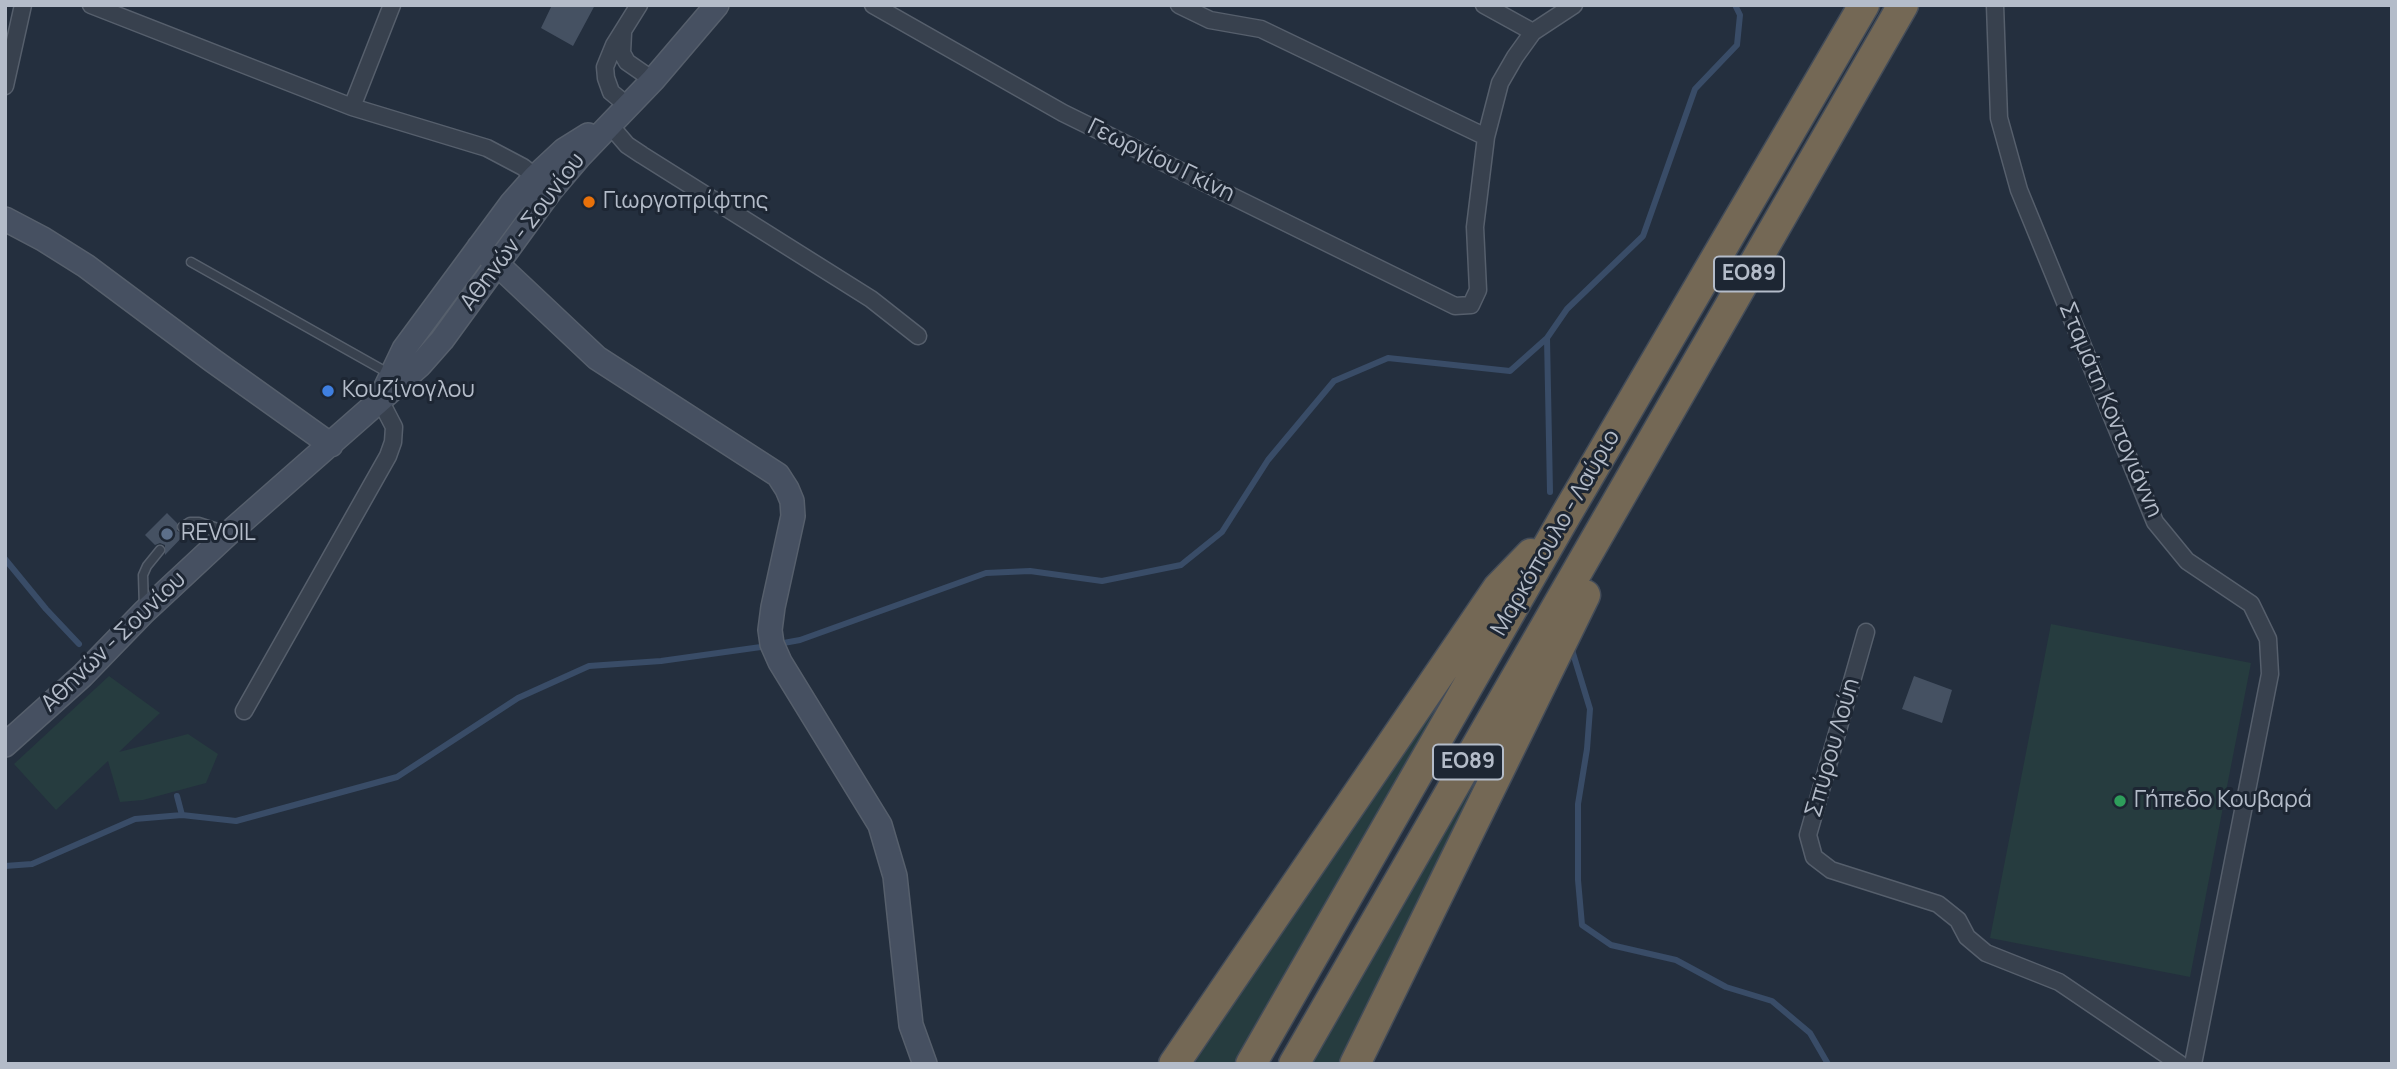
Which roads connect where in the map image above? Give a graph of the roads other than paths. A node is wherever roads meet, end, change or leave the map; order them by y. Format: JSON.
{"nodes":[{"id":1,"x":23,"y":5,"type":"edge"},
{"id":2,"x":91,"y":5,"type":"edge"},
{"id":3,"x":392,"y":5,"type":"edge"},
{"id":4,"x":639,"y":5,"type":"edge"},
{"id":5,"x":717,"y":5,"type":"edge"},
{"id":6,"x":873,"y":5,"type":"edge"},
{"id":7,"x":1179,"y":5,"type":"edge"},
{"id":8,"x":1484,"y":5,"type":"edge"},
{"id":9,"x":1574,"y":5,"type":"edge"},
{"id":10,"x":1864,"y":5,"type":"edge"},
{"id":11,"x":1903,"y":5,"type":"edge"},
{"id":12,"x":1995,"y":5,"type":"edge"},
{"id":13,"x":1532,"y":32,"type":"junction"},
{"id":14,"x":623,"y":33,"type":"junction"},
{"id":15,"x":653,"y":80,"type":"junction"},
{"id":16,"x":5,"y":86,"type":"edge"},
{"id":17,"x":628,"y":106,"type":"junction"},
{"id":18,"x":352,"y":107,"type":"junction"},
{"id":19,"x":609,"y":124,"type":"junction"},
{"id":20,"x":1486,"y":137,"type":"junction"},
{"id":21,"x":543,"y":183,"type":"junction"},
{"id":22,"x":5,"y":219,"type":"edge"},
{"id":23,"x":479,"y":247,"type":"junction"},
{"id":24,"x":191,"y":262,"type":"dead end"},
{"id":25,"x":499,"y":264,"type":"junction"},
{"id":26,"x":918,"y":336,"type":"dead end"},
{"id":27,"x":390,"y":374,"type":"junction"},
{"id":28,"x":380,"y":400,"type":"junction"},
{"id":29,"x":331,"y":445,"type":"junction"},
{"id":30,"x":1642,"y":460,"type":"junction"},
{"id":31,"x":1563,"y":520,"type":"junction"},
{"id":32,"x":182,"y":527,"type":"dead end"},
{"id":33,"x":230,"y":532,"type":"junction"},
{"id":34,"x":160,"y":550,"type":"dead end"},
{"id":35,"x":144,"y":612,"type":"junction"},
{"id":36,"x":1866,"y":632,"type":"dead end"},
{"id":37,"x":244,"y":711,"type":"dead end"},
{"id":38,"x":5,"y":745,"type":"edge"},
{"id":39,"x":925,"y":1064,"type":"edge"},
{"id":40,"x":1174,"y":1064,"type":"edge"},
{"id":41,"x":1251,"y":1064,"type":"edge"},
{"id":42,"x":1294,"y":1064,"type":"edge"},
{"id":43,"x":1355,"y":1064,"type":"edge"},
{"id":44,"x":2180,"y":1064,"type":"edge"},
{"id":45,"x":2193,"y":1064,"type":"edge"}],
"edges":[{"from":1,"to":16,"type":"street"},
{"from":2,"to":18,"type":"street"},
{"from":3,"to":18,"type":"street"},
{"from":4,"to":14,"type":"street"},
{"from":5,"to":15,"type":"main road","name":"Αθηνών - Σουνίου"},
{"from":6,"to":20,"type":"street","name":"Γεωργίου Γκίνη"},
{"from":7,"to":20,"type":"street"},
{"from":8,"to":13,"type":"street"},
{"from":9,"to":13,"type":"street"},
{"from":10,"to":31,"type":"highway","name":"Μαρκόπουλο - Λαύριο","number":"ΕΟ89"},
{"from":11,"to":30,"type":"highway","name":"Μαρκόπουλο - Λαύριο","number":"ΕΟ89"},
{"from":12,"to":45,"type":"street","name":"Σταμάτη Κοντογιάννη"},
{"from":13,"to":20,"type":"street"},
{"from":14,"to":15,"type":"street"},
{"from":14,"to":17,"type":"street"},
{"from":15,"to":17,"type":"main road","name":"Αθηνών - Σουνίου"},
{"from":17,"to":19,"type":"main road","name":"Αθηνών - Σουνίου"},
{"from":18,"to":21,"type":"street"},
{"from":19,"to":21,"type":"main road","name":"Αθηνών - Σουνίου"},
{"from":19,"to":26,"type":"street"},
{"from":21,"to":23,"type":"main road","name":"Αθηνών - Σουνίου"},
{"from":21,"to":25,"type":"main road","name":"Αθηνών - Σουνίου"},
{"from":22,"to":29,"type":"main road"},
{"from":23,"to":25,"type":"main road"},
{"from":23,"to":27,"type":"main road","name":"Αθηνών - Σουνίου"},
{"from":24,"to":27,"type":"lane"},
{"from":25,"to":28,"type":"main road","name":"Αθηνών - Σουνίου"},
{"from":25,"to":39,"type":"main road"},
{"from":27,"to":28,"type":"main road","name":"Αθηνών - Σουνίου"},
{"from":28,"to":29,"type":"main road","name":"Αθηνών - Σουνίου"},
{"from":28,"to":37,"type":"street"},
{"from":29,"to":33,"type":"main road","name":"Αθηνών - Σουνίου"},
{"from":30,"to":42,"type":"highway","name":"Μαρκόπουλο - Λαύριο","number":"ΕΟ89"},
{"from":30,"to":43,"type":"highway"},
{"from":31,"to":40,"type":"highway"},
{"from":31,"to":41,"type":"highway","name":"Μαρκόπουλο - Λαύριο","number":"ΕΟ89"},
{"from":32,"to":33,"type":"lane"},
{"from":33,"to":35,"type":"main road","name":"Αθηνών - Σουνίου"},
{"from":34,"to":35,"type":"lane"},
{"from":35,"to":38,"type":"main road","name":"Αθηνών - Σουνίου"},
{"from":36,"to":44,"type":"street","name":"Σπύρου Λούη"}]}
